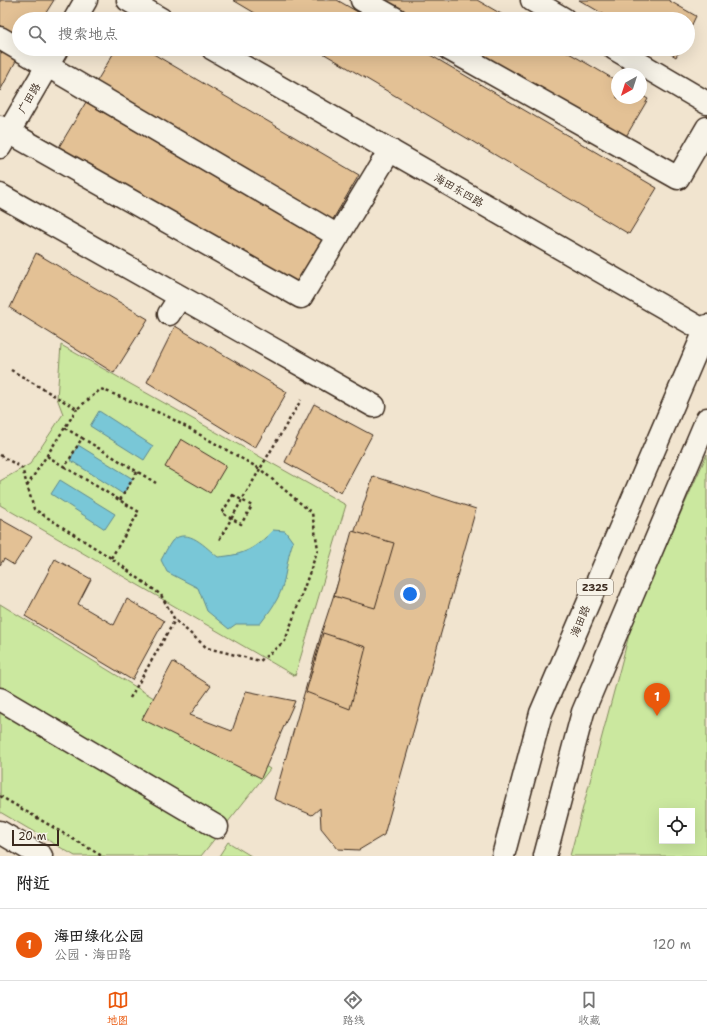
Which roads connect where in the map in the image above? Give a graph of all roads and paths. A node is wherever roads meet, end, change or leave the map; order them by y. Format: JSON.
{"nodes":[{"id":1,"x":86,"y":0,"type":"edge"},
{"id":2,"x":128,"y":0,"type":"edge"},
{"id":3,"x":362,"y":0,"type":"edge"},
{"id":4,"x":532,"y":0,"type":"edge"},
{"id":5,"x":79,"y":12,"type":"edge"},
{"id":6,"x":149,"y":12,"type":"edge"},
{"id":7,"x":383,"y":12,"type":"edge"},
{"id":8,"x":552,"y":12,"type":"edge"},
{"id":9,"x":0,"y":38,"type":"edge"},
{"id":10,"x":12,"y":42,"type":"edge"},
{"id":11,"x":225,"y":56,"type":"edge"},
{"id":12,"x":461,"y":56,"type":"edge"},
{"id":13,"x":627,"y":56,"type":"edge"},
{"id":14,"x":52,"y":57,"type":"edge"},
{"id":15,"x":707,"y":103,"type":"edge"},
{"id":16,"x":707,"y":128,"type":"edge"},
{"id":17,"x":3,"y":135,"type":"edge"},
{"id":18,"x":390,"y":150,"type":"junction"},
{"id":19,"x":0,"y":195,"type":"edge"},
{"id":20,"x":338,"y":236,"type":"junction"},
{"id":21,"x":706,"y":328,"type":"edge"},
{"id":22,"x":11,"y":370,"type":"dead end"},
{"id":23,"x":301,"y":400,"type":"dead end"},
{"id":24,"x":374,"y":406,"type":"dead end"},
{"id":25,"x":77,"y":409,"type":"junction"},
{"id":26,"x":707,"y":419,"type":"edge"},
{"id":27,"x":65,"y":428,"type":"junction"},
{"id":28,"x":82,"y":438,"type":"junction"},
{"id":29,"x":0,"y":455,"type":"edge"},
{"id":30,"x":47,"y":456,"type":"junction"},
{"id":31,"x":65,"y":467,"type":"junction"},
{"id":32,"x":260,"y":469,"type":"junction"},
{"id":33,"x":137,"y":472,"type":"junction"},
{"id":34,"x":156,"y":483,"type":"dead end"},
{"id":35,"x":27,"y":487,"type":"junction"},
{"id":36,"x":120,"y":500,"type":"junction"},
{"id":37,"x":242,"y":500,"type":"junction"},
{"id":38,"x":232,"y":518,"type":"junction"},
{"id":39,"x":219,"y":540,"type":"dead end"},
{"id":40,"x":111,"y":558,"type":"junction"},
{"id":41,"x":175,"y":620,"type":"junction"},
{"id":42,"x":130,"y":698,"type":"dead end"},
{"id":43,"x":0,"y":699,"type":"edge"},
{"id":44,"x":0,"y":796,"type":"edge"},
{"id":45,"x":217,"y":827,"type":"dead end"},
{"id":46,"x":0,"y":832,"type":"edge"},
{"id":47,"x":41,"y":856,"type":"edge"},
{"id":48,"x":102,"y":856,"type":"edge"},
{"id":49,"x":503,"y":856,"type":"edge"},
{"id":50,"x":545,"y":856,"type":"edge"}],
"edges":[{"from":1,"to":5,"type":"main road"},
{"from":2,"to":6,"type":"main road"},
{"from":3,"to":7,"type":"main road"},
{"from":4,"to":8,"type":"main road"},
{"from":9,"to":10,"type":"main road"},
{"from":11,"to":18,"type":"main road","name":"海田东四路"},
{"from":12,"to":16,"type":"main road"},
{"from":13,"to":15,"type":"main road"},
{"from":14,"to":17,"type":"main road","name":"广田路"},
{"from":14,"to":20,"type":"main road"},
{"from":17,"to":20,"type":"main road"},
{"from":18,"to":20,"type":"main road"},
{"from":18,"to":21,"type":"main road","name":"海田东四路"},
{"from":19,"to":24,"type":"main road"},
{"from":21,"to":49,"type":"main road","name":"海田路","number":"Z325"},
{"from":22,"to":25,"type":"path"},
{"from":23,"to":32,"type":"path"},
{"from":25,"to":27,"type":"path"},
{"from":25,"to":32,"type":"path"},
{"from":26,"to":50,"type":"main road"},
{"from":27,"to":28,"type":"path"},
{"from":27,"to":30,"type":"path"},
{"from":28,"to":31,"type":"path"},
{"from":28,"to":33,"type":"path"},
{"from":29,"to":35,"type":"path"},
{"from":30,"to":31,"type":"path"},
{"from":30,"to":35,"type":"path"},
{"from":31,"to":36,"type":"path"},
{"from":32,"to":37,"type":"path"},
{"from":32,"to":41,"type":"path"},
{"from":33,"to":34,"type":"path"},
{"from":33,"to":36,"type":"path"},
{"from":35,"to":40,"type":"path"},
{"from":36,"to":40,"type":"path"},
{"from":37,"to":38,"type":"path"},
{"from":37,"to":38,"type":"path"},
{"from":37,"to":38,"type":"path"},
{"from":38,"to":39,"type":"path"},
{"from":40,"to":41,"type":"path"},
{"from":41,"to":42,"type":"path"},
{"from":43,"to":45,"type":"main road"},
{"from":44,"to":48,"type":"path"},
{"from":46,"to":47,"type":"main road"}]}
